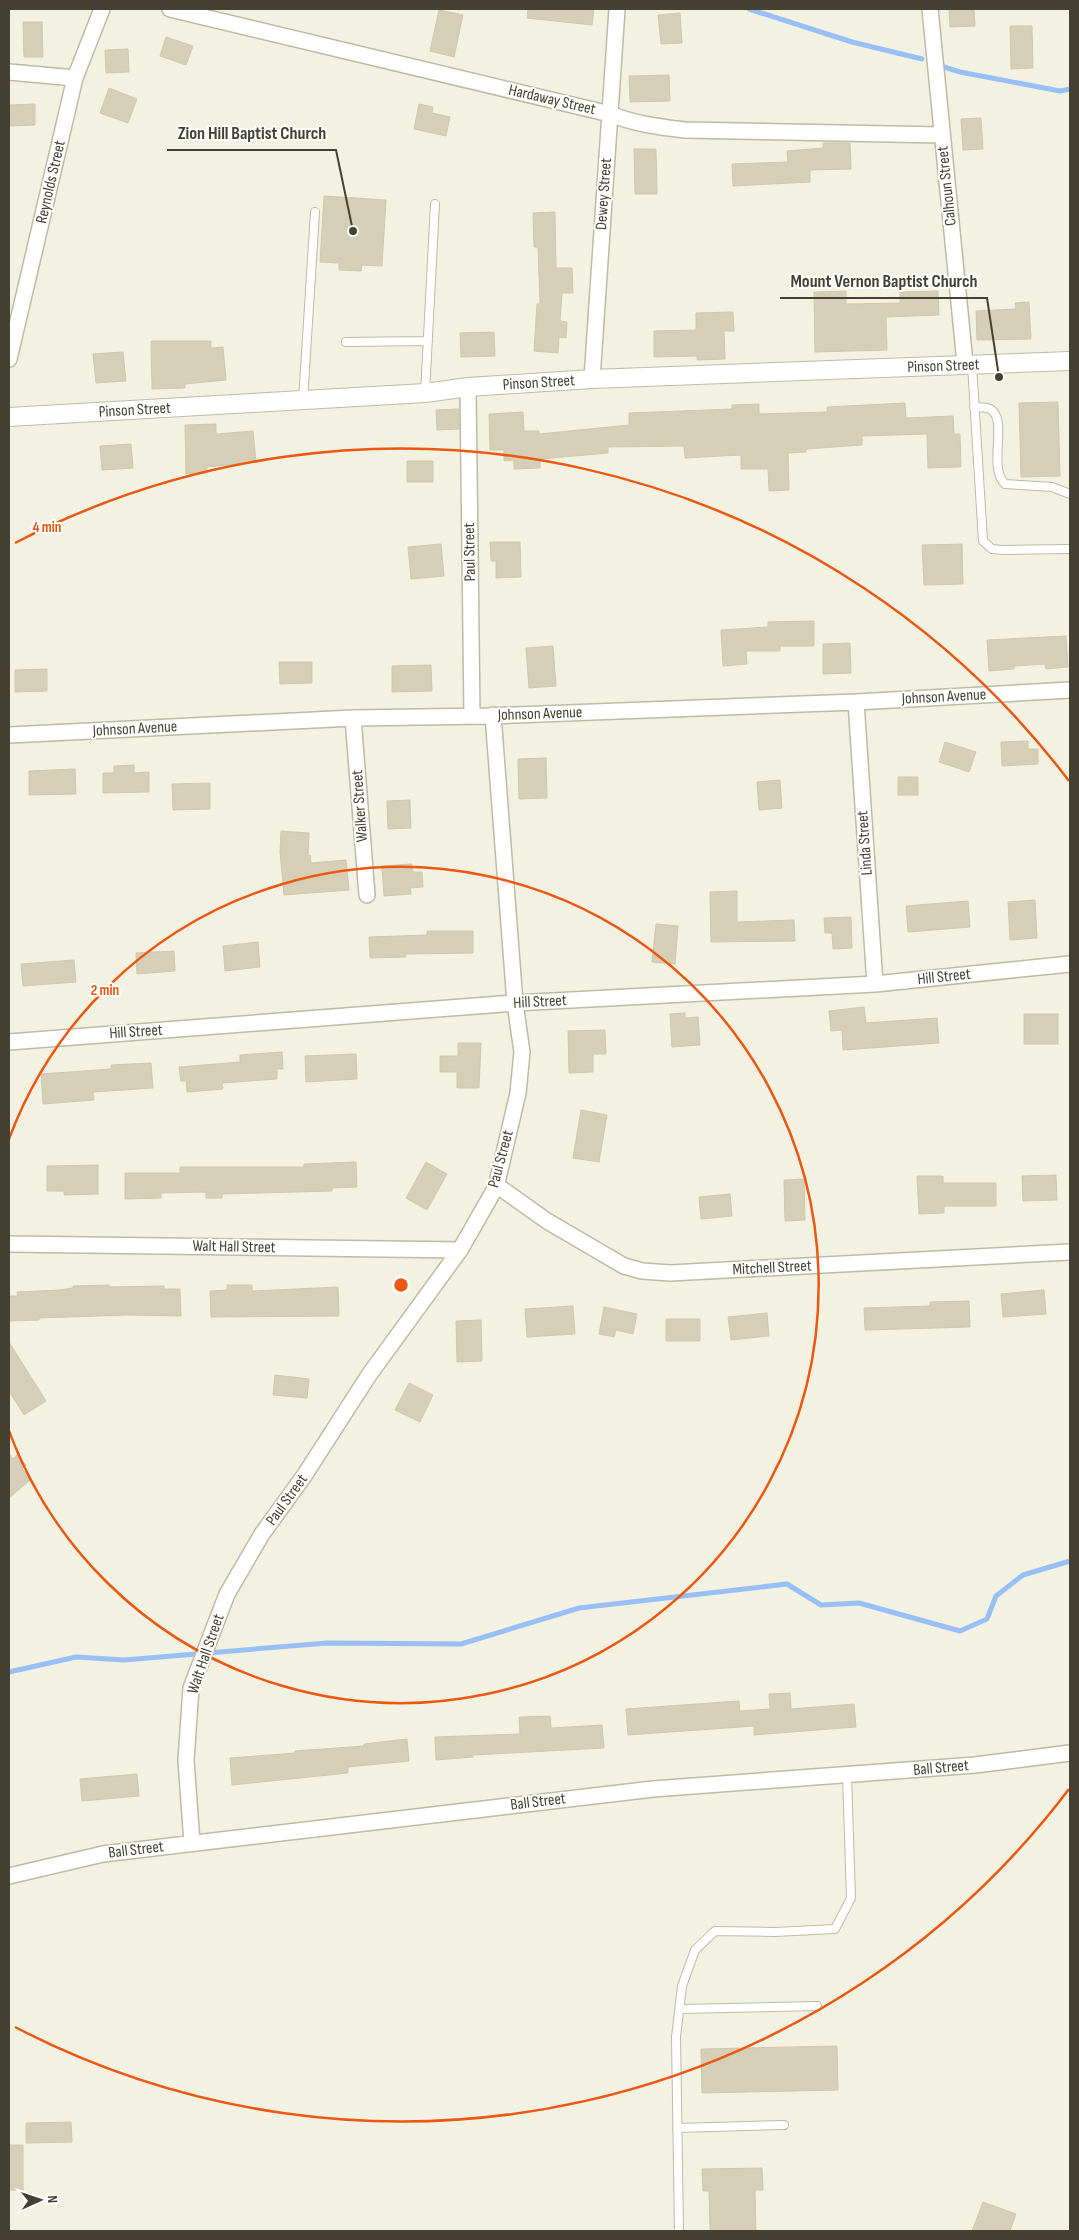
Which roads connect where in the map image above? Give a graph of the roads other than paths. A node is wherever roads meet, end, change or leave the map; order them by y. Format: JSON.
{"nodes":[{"id":1,"x":102,"y":9,"type":"edge"},
{"id":2,"x":170,"y":9,"type":"edge"},
{"id":3,"x":617,"y":9,"type":"edge"},
{"id":4,"x":930,"y":9,"type":"edge"},
{"id":5,"x":9,"y":72,"type":"edge"},
{"id":6,"x":75,"y":78,"type":"junction"},
{"id":7,"x":610,"y":114,"type":"junction"},
{"id":8,"x":942,"y":135,"type":"junction"},
{"id":9,"x":435,"y":204,"type":"dead end"},
{"id":10,"x":315,"y":212,"type":"dead end"},
{"id":11,"x":428,"y":341,"type":"junction"},
{"id":12,"x":346,"y":342,"type":"dead end"},
{"id":13,"x":9,"y":359,"type":"edge"},
{"id":14,"x":1070,"y":361,"type":"edge"},
{"id":15,"x":968,"y":363,"type":"junction"},
{"id":16,"x":592,"y":379,"type":"junction"},
{"id":17,"x":468,"y":387,"type":"junction"},
{"id":18,"x":425,"y":393,"type":"junction"},
{"id":19,"x":303,"y":400,"type":"junction"},
{"id":20,"x":974,"y":407,"type":"junction"},
{"id":21,"x":9,"y":417,"type":"edge"},
{"id":22,"x":1070,"y":494,"type":"edge"},
{"id":23,"x":1070,"y":549,"type":"edge"},
{"id":24,"x":1070,"y":690,"type":"edge"},
{"id":25,"x":856,"y":702,"type":"junction"},
{"id":26,"x":493,"y":715,"type":"junction"},
{"id":27,"x":472,"y":716,"type":"junction"},
{"id":28,"x":354,"y":718,"type":"junction"},
{"id":29,"x":9,"y":735,"type":"edge"},
{"id":30,"x":367,"y":895,"type":"dead end"},
{"id":31,"x":1070,"y":964,"type":"edge"},
{"id":32,"x":875,"y":984,"type":"junction"},
{"id":33,"x":515,"y":1003,"type":"junction"},
{"id":34,"x":9,"y":1042,"type":"edge"},
{"id":35,"x":496,"y":1187,"type":"junction"},
{"id":36,"x":9,"y":1244,"type":"edge"},
{"id":37,"x":460,"y":1250,"type":"junction"},
{"id":38,"x":1070,"y":1252,"type":"edge"},
{"id":39,"x":262,"y":1534,"type":"joint"},
{"id":40,"x":1070,"y":1753,"type":"edge"},
{"id":41,"x":847,"y":1775,"type":"junction"},
{"id":42,"x":192,"y":1843,"type":"junction"},
{"id":43,"x":9,"y":1876,"type":"edge"},
{"id":44,"x":817,"y":2006,"type":"dead end"},
{"id":45,"x":680,"y":2008,"type":"junction"},
{"id":46,"x":784,"y":2125,"type":"dead end"},
{"id":47,"x":678,"y":2128,"type":"junction"},
{"id":48,"x":679,"y":2231,"type":"edge"}],
"edges":[{"from":1,"to":6,"type":"street","name":"Reynolds Street"},
{"from":2,"to":7,"type":"street","name":"Hardaway Street"},
{"from":3,"to":7,"type":"street","name":"Dewey Street"},
{"from":4,"to":8,"type":"street","name":"Calhoun Street"},
{"from":5,"to":6,"type":"street"},
{"from":6,"to":13,"type":"street","name":"Reynolds Street"},
{"from":7,"to":8,"type":"street","name":"Hardaway Street"},
{"from":7,"to":16,"type":"street","name":"Dewey Street"},
{"from":8,"to":15,"type":"street","name":"Calhoun Street"},
{"from":9,"to":11,"type":"lane"},
{"from":10,"to":19,"type":"lane"},
{"from":11,"to":12,"type":"lane"},
{"from":11,"to":18,"type":"lane"},
{"from":14,"to":15,"type":"street","name":"Pinson Street"},
{"from":15,"to":16,"type":"street","name":"Pinson Street"},
{"from":15,"to":20,"type":"lane"},
{"from":16,"to":17,"type":"street","name":"Pinson Street"},
{"from":17,"to":18,"type":"street","name":"Pinson Street"},
{"from":17,"to":27,"type":"street","name":"Paul Street"},
{"from":18,"to":19,"type":"street","name":"Pinson Street"},
{"from":19,"to":21,"type":"street","name":"Pinson Street"},
{"from":20,"to":22,"type":"lane"},
{"from":20,"to":23,"type":"lane"},
{"from":24,"to":25,"type":"street","name":"Johnson Avenue"},
{"from":25,"to":26,"type":"street","name":"Johnson Avenue"},
{"from":25,"to":32,"type":"street","name":"Linda Street"},
{"from":26,"to":27,"type":"street","name":"Johnson Avenue"},
{"from":26,"to":33,"type":"street","name":"Paul Street"},
{"from":27,"to":28,"type":"street","name":"Johnson Avenue"},
{"from":28,"to":29,"type":"street","name":"Johnson Avenue"},
{"from":28,"to":30,"type":"street","name":"Walker Street"},
{"from":31,"to":32,"type":"street","name":"Hill Street"},
{"from":32,"to":33,"type":"street","name":"Hill Street"},
{"from":33,"to":34,"type":"street","name":"Hill Street"},
{"from":33,"to":35,"type":"street","name":"Paul Street"},
{"from":35,"to":37,"type":"street","name":"Paul Street"},
{"from":35,"to":38,"type":"street","name":"Mitchell Street"},
{"from":36,"to":37,"type":"street","name":"Walt Hall Street"},
{"from":37,"to":39,"type":"street","name":"Paul Street"},
{"from":39,"to":42,"type":"street","name":"Walt Hall Street"},
{"from":40,"to":41,"type":"street","name":"Ball Street"},
{"from":41,"to":42,"type":"street","name":"Ball Street"},
{"from":41,"to":45,"type":"lane"},
{"from":42,"to":43,"type":"street","name":"Ball Street"},
{"from":44,"to":45,"type":"lane"},
{"from":45,"to":47,"type":"lane"},
{"from":46,"to":47,"type":"lane"},
{"from":47,"to":48,"type":"lane"}]}
